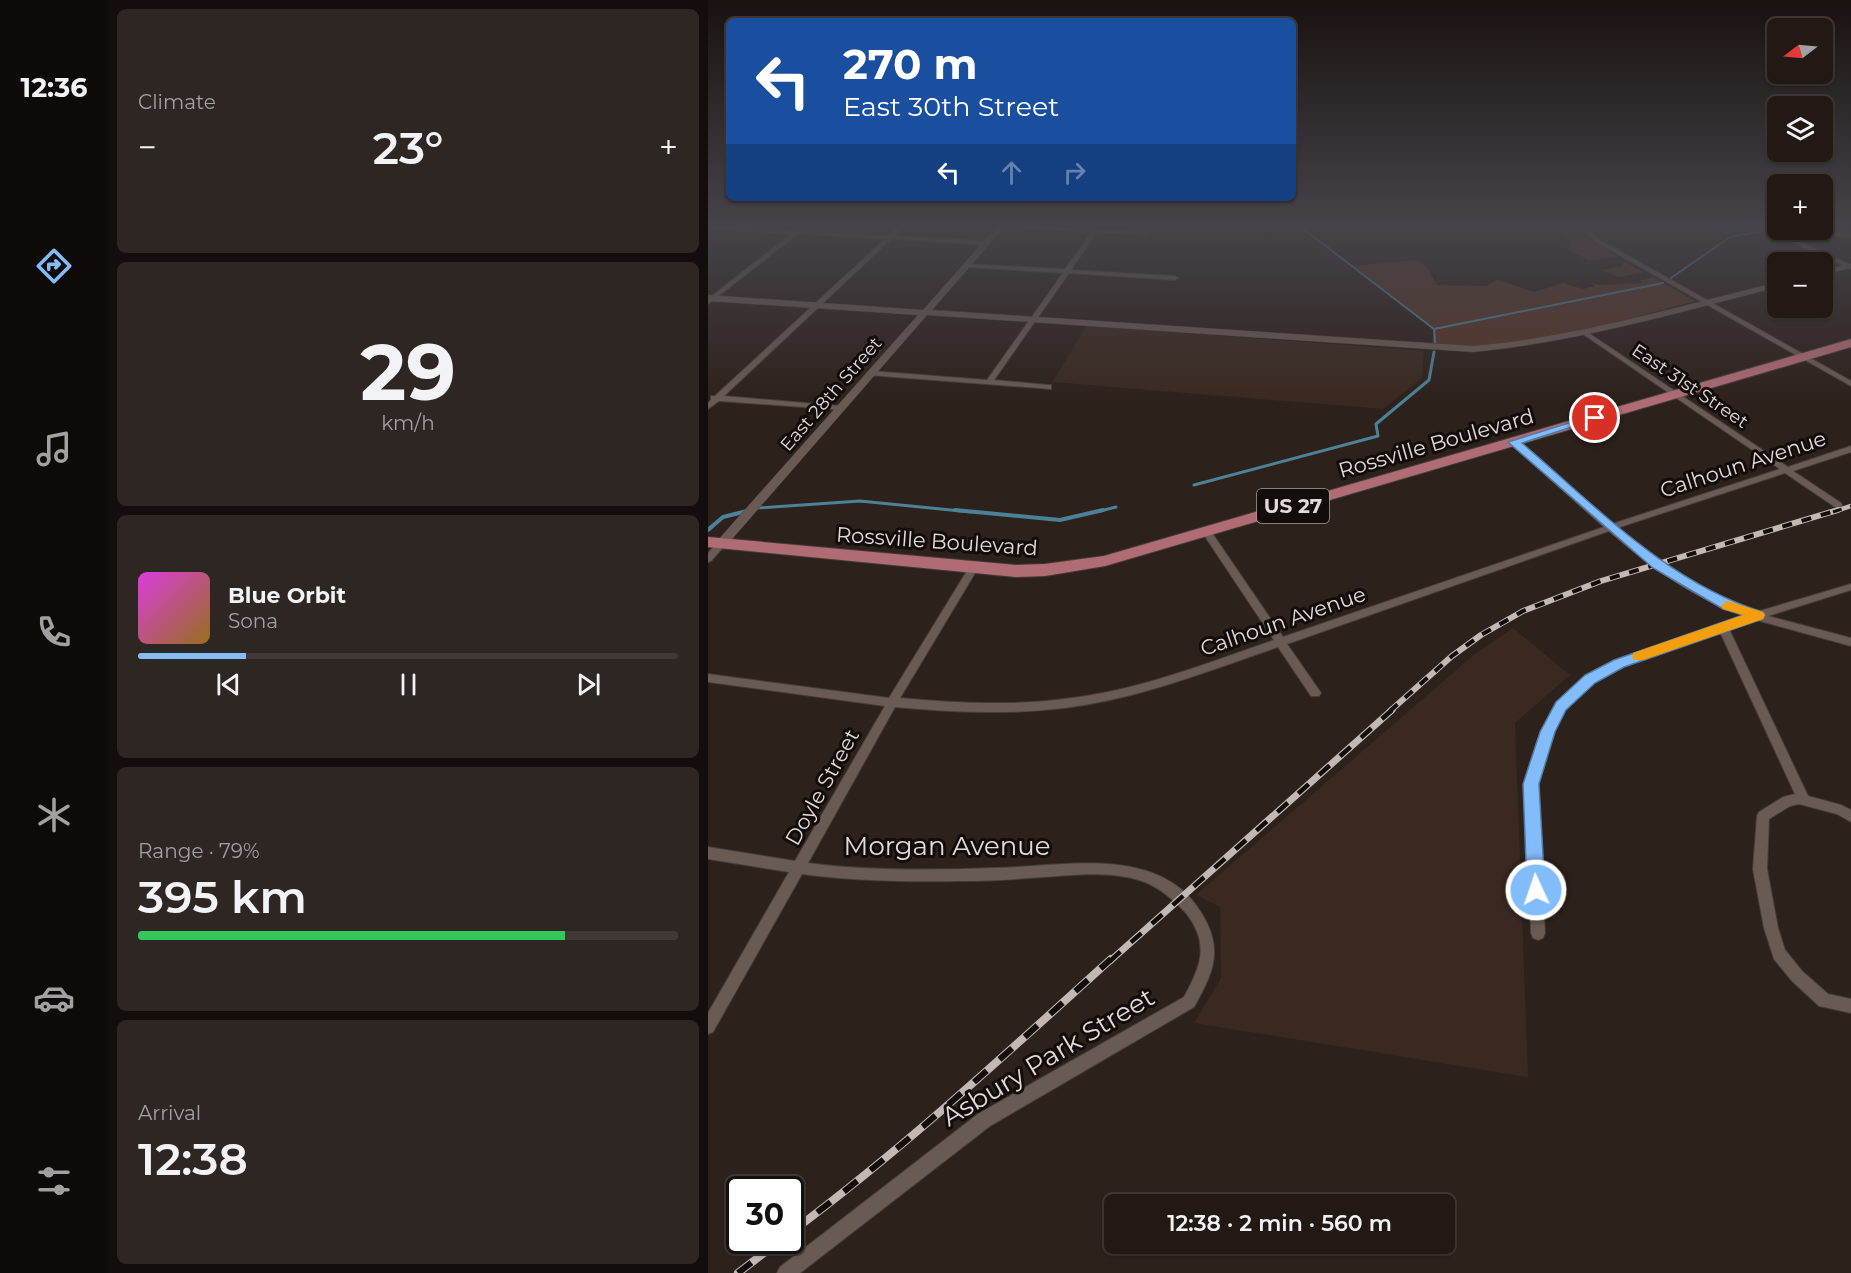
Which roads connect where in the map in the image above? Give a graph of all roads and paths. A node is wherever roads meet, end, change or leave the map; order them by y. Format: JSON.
{"nodes":[{"id":1,"x":730,"y":283,"type":"edge"},
{"id":2,"x":842,"y":283,"type":"edge"},
{"id":3,"x":951,"y":283,"type":"edge"},
{"id":4,"x":1059,"y":283,"type":"edge"},
{"id":5,"x":1673,"y":283,"type":"edge"},
{"id":6,"x":1767,"y":287,"type":"edge"},
{"id":7,"x":710,"y":299,"type":"edge"},
{"id":8,"x":1706,"y":302,"type":"junction"},
{"id":9,"x":818,"y":306,"type":"junction"},
{"id":10,"x":925,"y":313,"type":"junction"},
{"id":11,"x":1035,"y":319,"type":"junction"},
{"id":12,"x":1585,"y":333,"type":"junction"},
{"id":13,"x":1851,"y":343,"type":"edge"},
{"id":14,"x":1803,"y":357,"type":"junction"},
{"id":15,"x":871,"y":373,"type":"junction"},
{"id":16,"x":989,"y":382,"type":"junction"},
{"id":17,"x":1851,"y":384,"type":"edge"},
{"id":18,"x":1047,"y":387,"type":"dead end"},
{"id":19,"x":1676,"y":395,"type":"junction"},
{"id":20,"x":708,"y":397,"type":"edge"},
{"id":21,"x":717,"y":398,"type":"junction"},
{"id":22,"x":708,"y":407,"type":"edge"},
{"id":23,"x":840,"y":408,"type":"junction"},
{"id":24,"x":1514,"y":442,"type":"junction"},
{"id":25,"x":1851,"y":449,"type":"edge"},
{"id":26,"x":1788,"y":470,"type":"junction"},
{"id":27,"x":1838,"y":505,"type":"dead end"},
{"id":28,"x":1612,"y":527,"type":"junction"},
{"id":29,"x":1207,"y":531,"type":"junction"},
{"id":30,"x":715,"y":542,"type":"edge"},
{"id":31,"x":708,"y":559,"type":"edge"},
{"id":32,"x":974,"y":568,"type":"junction"},
{"id":33,"x":1851,"y":587,"type":"edge"},
{"id":34,"x":1758,"y":615,"type":"junction"},
{"id":35,"x":1723,"y":627,"type":"junction"},
{"id":36,"x":1282,"y":642,"type":"junction"},
{"id":37,"x":1851,"y":642,"type":"edge"},
{"id":38,"x":708,"y":678,"type":"edge"},
{"id":39,"x":1315,"y":693,"type":"dead end"},
{"id":40,"x":893,"y":701,"type":"junction"},
{"id":41,"x":1804,"y":800,"type":"junction"},
{"id":42,"x":1851,"y":817,"type":"edge"},
{"id":43,"x":708,"y":853,"type":"edge"},
{"id":44,"x":801,"y":866,"type":"junction"},
{"id":45,"x":1180,"y":899,"type":"joint"},
{"id":46,"x":1538,"y":933,"type":"dead end"},
{"id":47,"x":1851,"y":1006,"type":"edge"},
{"id":48,"x":708,"y":1027,"type":"edge"},
{"id":49,"x":786,"y":1273,"type":"edge"}],
"edges":[{"from":1,"to":7,"type":"street"},
{"from":2,"to":9,"type":"street"},
{"from":3,"to":10,"type":"street","name":"East 28th Street"},
{"from":4,"to":11,"type":"street"},
{"from":5,"to":8,"type":"street"},
{"from":6,"to":8,"type":"street"},
{"from":7,"to":9,"type":"street"},
{"from":8,"to":12,"type":"street"},
{"from":8,"to":14,"type":"street"},
{"from":9,"to":10,"type":"street"},
{"from":9,"to":21,"type":"street"},
{"from":10,"to":11,"type":"street"},
{"from":10,"to":15,"type":"street","name":"East 28th Street"},
{"from":11,"to":12,"type":"street"},
{"from":11,"to":16,"type":"street"},
{"from":12,"to":19,"type":"street","name":"East 31st Street"},
{"from":13,"to":14,"type":"highway","name":"Rossville Boulevard","number":"US 27"},
{"from":14,"to":17,"type":"street"},
{"from":14,"to":19,"type":"highway","name":"Rossville Boulevard","number":"US 27"},
{"from":15,"to":16,"type":"street"},
{"from":15,"to":23,"type":"street","name":"East 28th Street"},
{"from":16,"to":18,"type":"street"},
{"from":19,"to":24,"type":"highway","name":"Rossville Boulevard","number":"US 27"},
{"from":19,"to":26,"type":"street","name":"East 31st Street"},
{"from":20,"to":21,"type":"street"},
{"from":21,"to":22,"type":"street"},
{"from":21,"to":23,"type":"street"},
{"from":23,"to":30,"type":"street","name":"East 28th Street"},
{"from":24,"to":28,"type":"street"},
{"from":24,"to":29,"type":"highway","name":"Rossville Boulevard","number":"US 27"},
{"from":25,"to":26,"type":"street","name":"Calhoun Avenue"},
{"from":26,"to":27,"type":"street","name":"East 31st Street"},
{"from":26,"to":28,"type":"street","name":"Calhoun Avenue"},
{"from":28,"to":34,"type":"street"},
{"from":28,"to":36,"type":"street","name":"Calhoun Avenue"},
{"from":29,"to":32,"type":"highway","name":"Rossville Boulevard","number":"US 27"},
{"from":29,"to":36,"type":"street"},
{"from":30,"to":31,"type":"street","name":"East 28th Street"},
{"from":30,"to":32,"type":"highway","name":"Rossville Boulevard","number":"US 27"},
{"from":32,"to":40,"type":"street","name":"Doyle Street"},
{"from":33,"to":34,"type":"street"},
{"from":34,"to":35,"type":"street"},
{"from":34,"to":37,"type":"street"},
{"from":35,"to":41,"type":"street"},
{"from":35,"to":46,"type":"street"},
{"from":36,"to":39,"type":"street"},
{"from":36,"to":40,"type":"street","name":"Calhoun Avenue"},
{"from":38,"to":40,"type":"street","name":"Calhoun Avenue"},
{"from":40,"to":44,"type":"street","name":"Doyle Street"},
{"from":41,"to":42,"type":"street"},
{"from":41,"to":47,"type":"street"},
{"from":43,"to":44,"type":"street","name":"Morgan Avenue"},
{"from":44,"to":45,"type":"street","name":"Morgan Avenue"},
{"from":44,"to":48,"type":"street","name":"Doyle Street"},
{"from":45,"to":49,"type":"street","name":"Asbury Park Street"}]}
